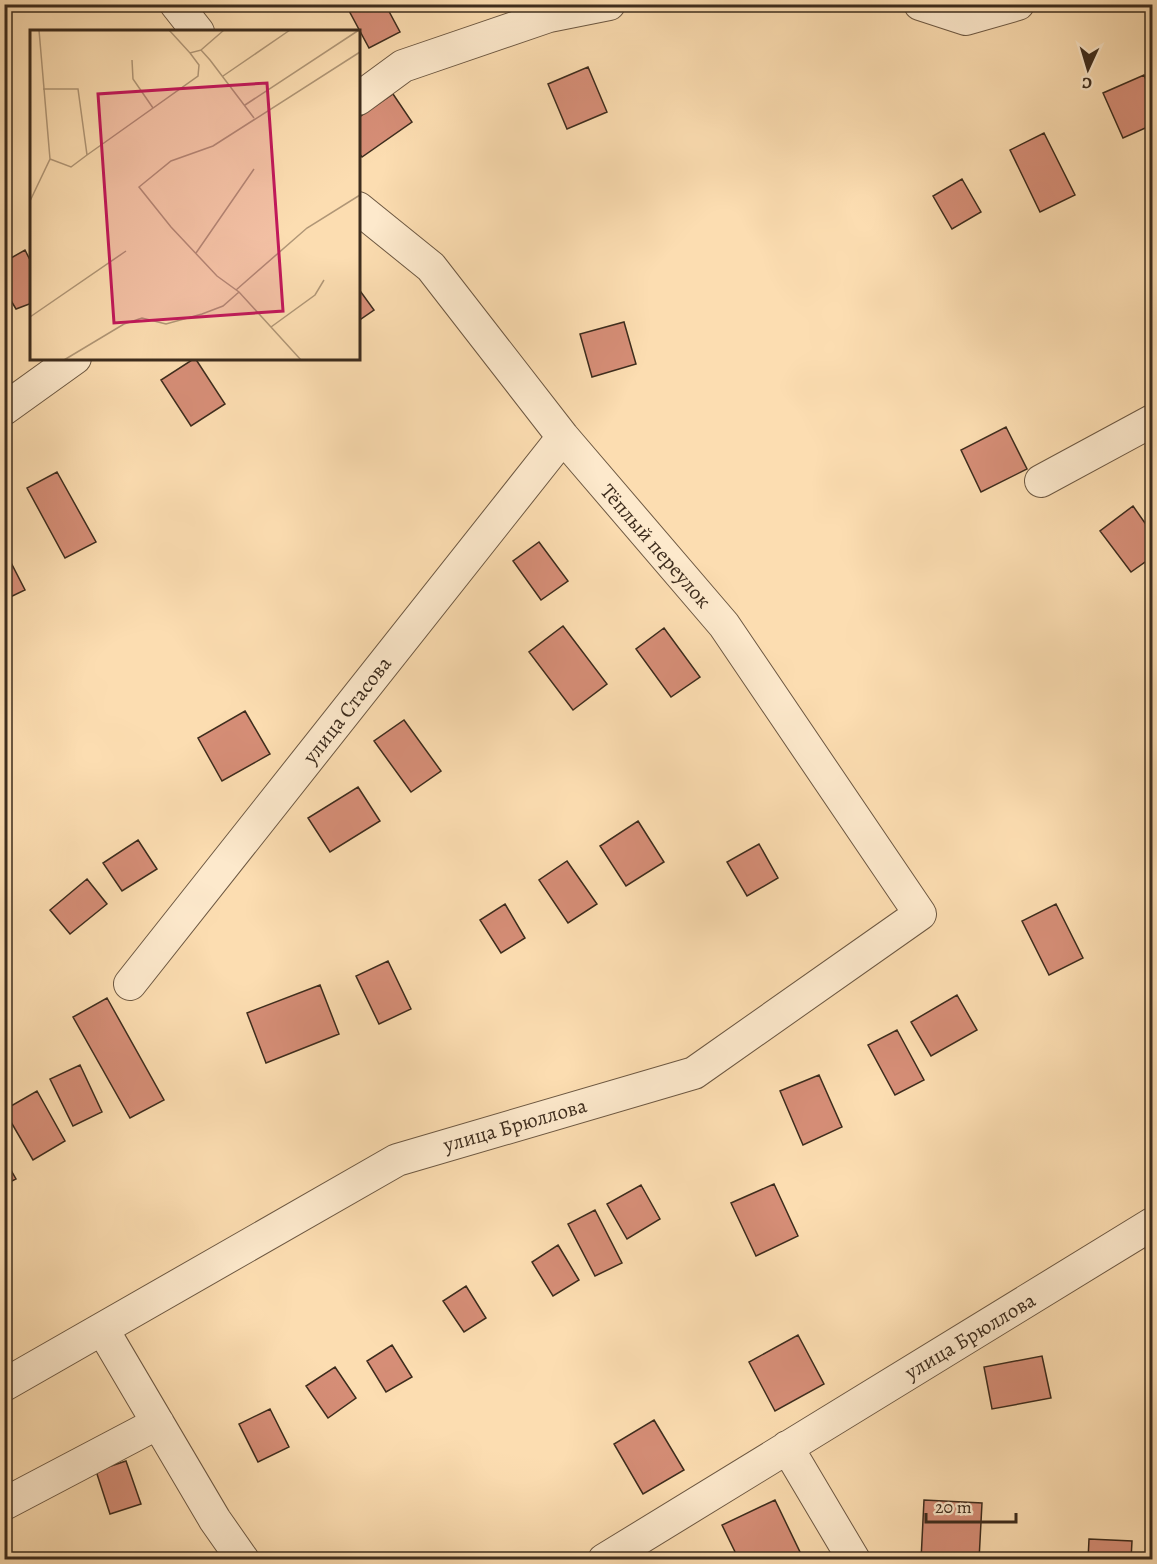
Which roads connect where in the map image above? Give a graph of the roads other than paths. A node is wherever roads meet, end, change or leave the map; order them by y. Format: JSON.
{"nodes":[{"id":1,"x":176,"y":4,"type":"edge"},
{"id":2,"x":609,"y":4,"type":"edge"},
{"id":3,"x":920,"y":4,"type":"edge"},
{"id":4,"x":1018,"y":4,"type":"edge"},
{"id":5,"x":196,"y":30,"type":"edge"},
{"id":6,"x":360,"y":98,"type":"edge"},
{"id":7,"x":360,"y":210,"type":"edge"},
{"id":8,"x":72,"y":360,"type":"edge"},
{"id":9,"x":4,"y":409,"type":"edge"},
{"id":10,"x":1152,"y":421,"type":"edge"},
{"id":11,"x":563,"y":437,"type":"junction"},
{"id":12,"x":1041,"y":481,"type":"dead end"},
{"id":13,"x":920,"y":914,"type":"joint"},
{"id":14,"x":130,"y":984,"type":"dead end"},
{"id":15,"x":1152,"y":1224,"type":"edge"},
{"id":16,"x":102,"y":1330,"type":"junction"},
{"id":17,"x":4,"y":1385,"type":"edge"},
{"id":18,"x":158,"y":1423,"type":"junction"},
{"id":19,"x":788,"y":1447,"type":"junction"},
{"id":20,"x":4,"y":1504,"type":"edge"},
{"id":21,"x":243,"y":1560,"type":"edge"},
{"id":22,"x":604,"y":1560,"type":"edge"},
{"id":23,"x":854,"y":1560,"type":"edge"}],
"edges":[{"from":1,"to":5,"type":"street"},
{"from":2,"to":6,"type":"street"},
{"from":3,"to":4,"type":"street"},
{"from":7,"to":11,"type":"street","name":"Тёплый переулок"},
{"from":8,"to":9,"type":"street"},
{"from":10,"to":12,"type":"street"},
{"from":11,"to":13,"type":"street","name":"Тёплый переулок"},
{"from":11,"to":14,"type":"street","name":"улица Стасова"},
{"from":13,"to":16,"type":"street","name":"улица Брюллова"},
{"from":15,"to":19,"type":"street","name":"улица Брюллова"},
{"from":16,"to":17,"type":"street","name":"улица Брюллова"},
{"from":16,"to":18,"type":"street"},
{"from":18,"to":20,"type":"street"},
{"from":18,"to":21,"type":"street"},
{"from":19,"to":22,"type":"street","name":"улица Брюллова"},
{"from":19,"to":23,"type":"street"}]}
